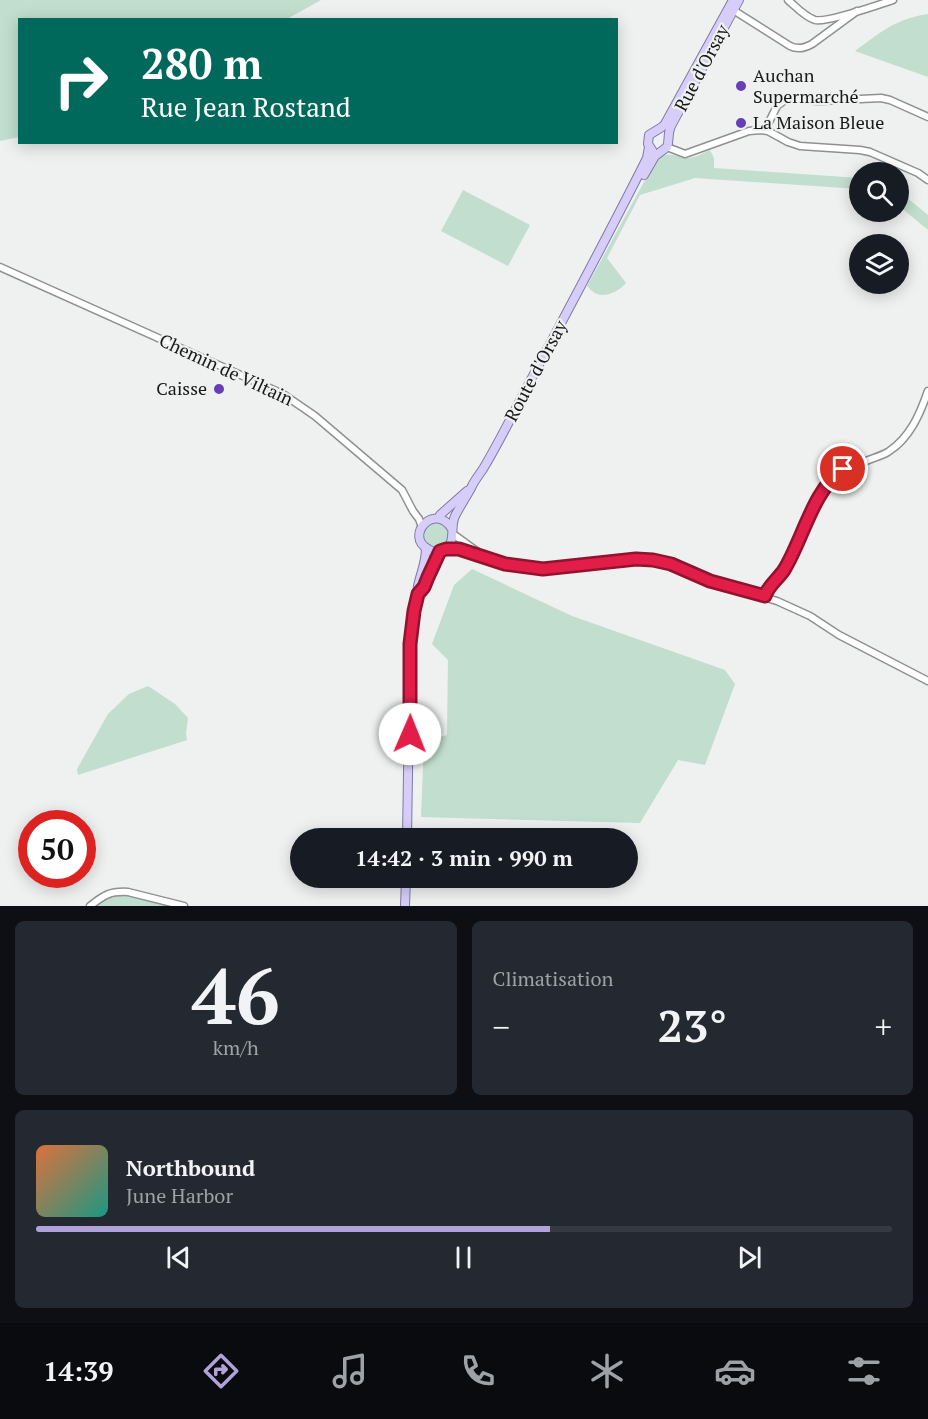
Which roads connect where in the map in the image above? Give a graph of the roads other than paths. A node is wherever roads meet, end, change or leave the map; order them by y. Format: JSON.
{"nodes":[{"id":1,"x":739,"y":0,"type":"edge"},
{"id":2,"x":788,"y":0,"type":"edge"},
{"id":3,"x":893,"y":0,"type":"edge"},
{"id":4,"x":732,"y":6,"type":"edge"},
{"id":5,"x":857,"y":11,"type":"junction"},
{"id":6,"x":928,"y":117,"type":"edge"},
{"id":7,"x":658,"y":130,"type":"junction"},
{"id":8,"x":765,"y":130,"type":"junction"},
{"id":9,"x":668,"y":136,"type":"junction"},
{"id":10,"x":649,"y":147,"type":"junction"},
{"id":11,"x":668,"y":147,"type":"junction"},
{"id":12,"x":660,"y":152,"type":"junction"},
{"id":13,"x":928,"y":180,"type":"edge"},
{"id":14,"x":598,"y":255,"type":"junction"},
{"id":15,"x":0,"y":267,"type":"edge"},
{"id":16,"x":928,"y":391,"type":"edge"},
{"id":17,"x":472,"y":486,"type":"junction"},
{"id":18,"x":439,"y":518,"type":"junction"},
{"id":19,"x":423,"y":522,"type":"junction"},
{"id":20,"x":452,"y":532,"type":"junction"},
{"id":21,"x":426,"y":548,"type":"junction"},
{"id":22,"x":443,"y":550,"type":"junction"},
{"id":23,"x":482,"y":555,"type":"junction"},
{"id":24,"x":418,"y":594,"type":"junction"},
{"id":25,"x":765,"y":596,"type":"junction"},
{"id":26,"x":928,"y":681,"type":"edge"},
{"id":27,"x":407,"y":828,"type":"edge"},
{"id":28,"x":406,"y":888,"type":"edge"},
{"id":29,"x":90,"y":906,"type":"edge"},
{"id":30,"x":184,"y":906,"type":"edge"},
{"id":31,"x":405,"y":906,"type":"edge"}],
"edges":[{"from":1,"to":4,"type":"main road","name":"Rue d'Orsay"},
{"from":2,"to":5,"type":"street"},
{"from":3,"to":5,"type":"street"},
{"from":4,"to":5,"type":"street"},
{"from":4,"to":7,"type":"main road","name":"Rue d'Orsay"},
{"from":4,"to":9,"type":"main road","name":"Rue d'Orsay"},
{"from":6,"to":8,"type":"street"},
{"from":7,"to":9,"type":"main road"},
{"from":7,"to":10,"type":"main road"},
{"from":8,"to":11,"type":"street"},
{"from":8,"to":13,"type":"street"},
{"from":9,"to":11,"type":"main road"},
{"from":10,"to":12,"type":"main road"},
{"from":10,"to":14,"type":"main road","name":"Route d'Orsay"},
{"from":11,"to":12,"type":"main road"},
{"from":12,"to":14,"type":"main road","name":"Route d'Orsay"},
{"from":14,"to":17,"type":"main road","name":"Route d'Orsay"},
{"from":15,"to":19,"type":"street","name":"Chemin de Viltain"},
{"from":16,"to":25,"type":"street"},
{"from":17,"to":18,"type":"main road","name":"Route d'Orsay"},
{"from":17,"to":20,"type":"main road","name":"Route d'Orsay"},
{"from":18,"to":19,"type":"main road"},
{"from":18,"to":20,"type":"main road"},
{"from":19,"to":21,"type":"main road"},
{"from":20,"to":22,"type":"main road"},
{"from":20,"to":23,"type":"street"},
{"from":21,"to":22,"type":"main road"},
{"from":21,"to":24,"type":"main road"},
{"from":22,"to":23,"type":"street"},
{"from":22,"to":24,"type":"main road"},
{"from":23,"to":25,"type":"street"},
{"from":24,"to":27,"type":"main road"},
{"from":25,"to":26,"type":"street"},
{"from":28,"to":31,"type":"main road"},
{"from":29,"to":30,"type":"street"}]}
